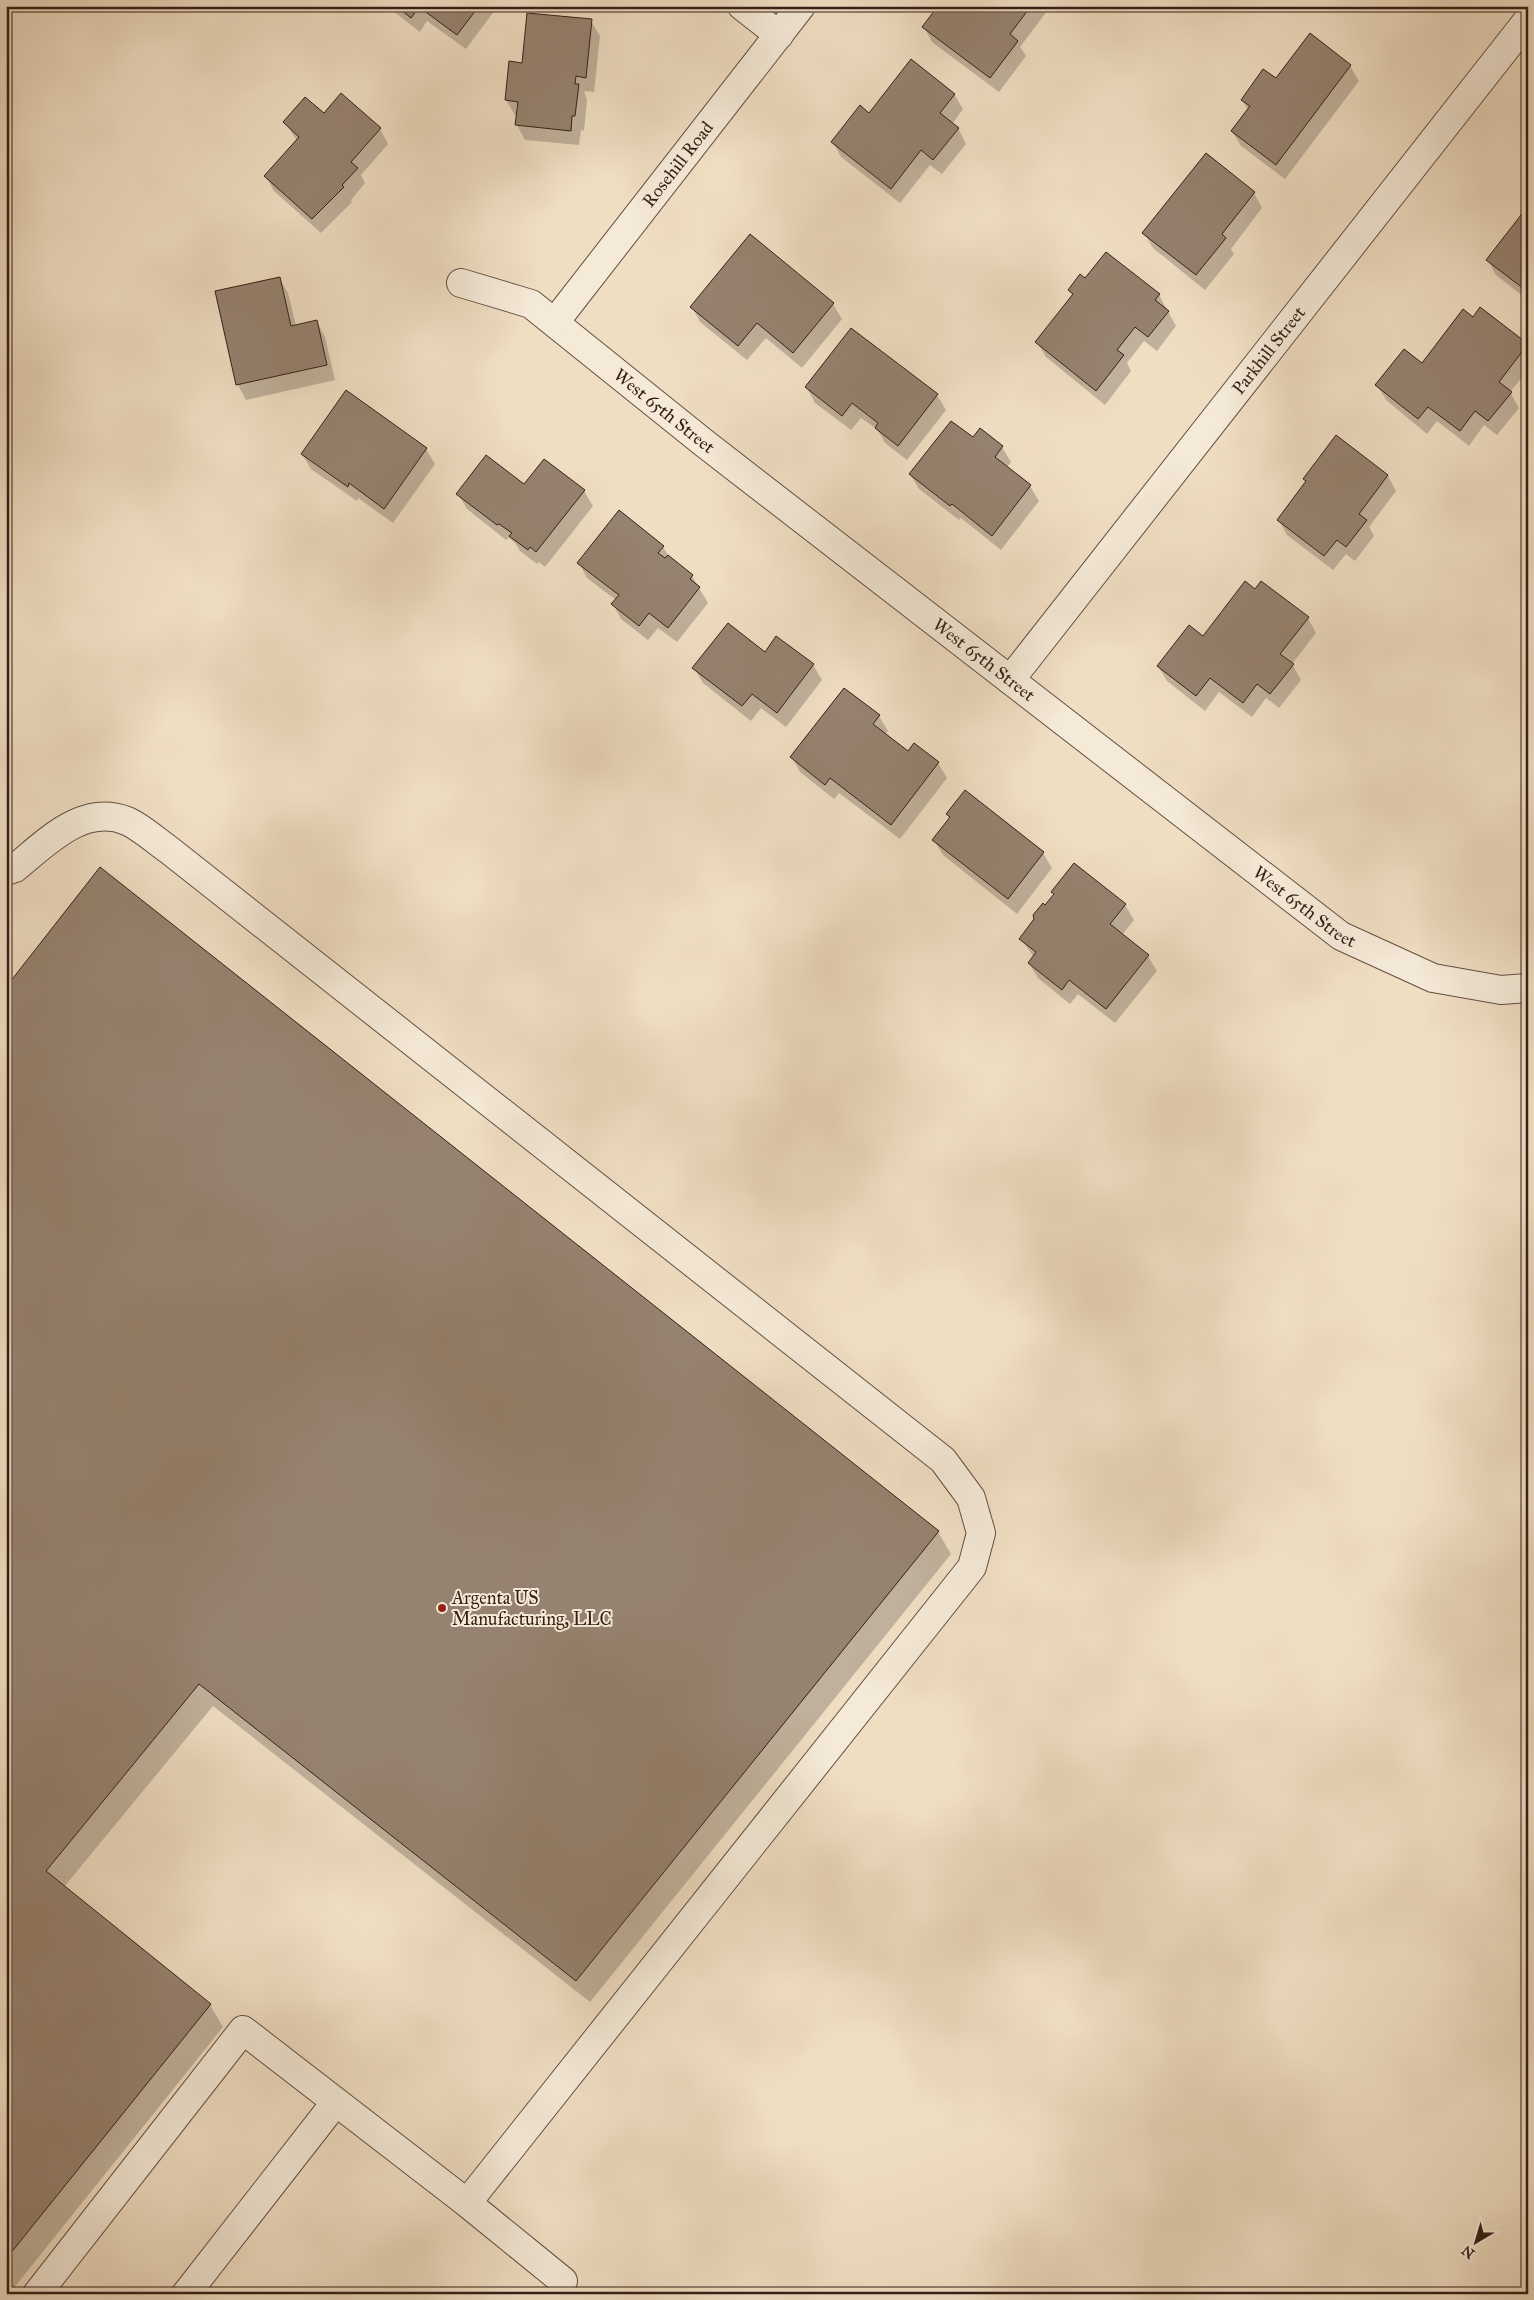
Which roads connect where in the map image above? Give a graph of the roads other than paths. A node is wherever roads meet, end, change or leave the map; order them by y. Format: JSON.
{"nodes":[{"id":1,"x":742,"y":6,"type":"edge"},
{"id":2,"x":801,"y":6,"type":"edge"},
{"id":3,"x":1528,"y":20,"type":"edge"},
{"id":4,"x":779,"y":35,"type":"junction"},
{"id":5,"x":460,"y":283,"type":"dead end"},
{"id":6,"x":555,"y":322,"type":"junction"},
{"id":7,"x":1010,"y":680,"type":"junction"},
{"id":8,"x":6,"y":870,"type":"edge"},
{"id":9,"x":1528,"y":988,"type":"edge"},
{"id":10,"x":335,"y":2103,"type":"junction"},
{"id":11,"x":467,"y":2204,"type":"junction"},
{"id":12,"x":563,"y":2281,"type":"dead end"},
{"id":13,"x":37,"y":2294,"type":"edge"},
{"id":14,"x":186,"y":2294,"type":"edge"}],
"edges":[{"from":1,"to":4,"type":"street"},
{"from":2,"to":4,"type":"street","name":"Rosehill Road"},
{"from":3,"to":7,"type":"street","name":"Parkhill Street"},
{"from":4,"to":6,"type":"street","name":"Rosehill Road"},
{"from":5,"to":6,"type":"street","name":"West 65th Street"},
{"from":6,"to":7,"type":"street","name":"West 65th Street"},
{"from":7,"to":9,"type":"street","name":"West 65th Street"},
{"from":8,"to":11,"type":"street"},
{"from":10,"to":11,"type":"street"},
{"from":10,"to":13,"type":"street"},
{"from":10,"to":14,"type":"street"},
{"from":11,"to":12,"type":"street"}]}
